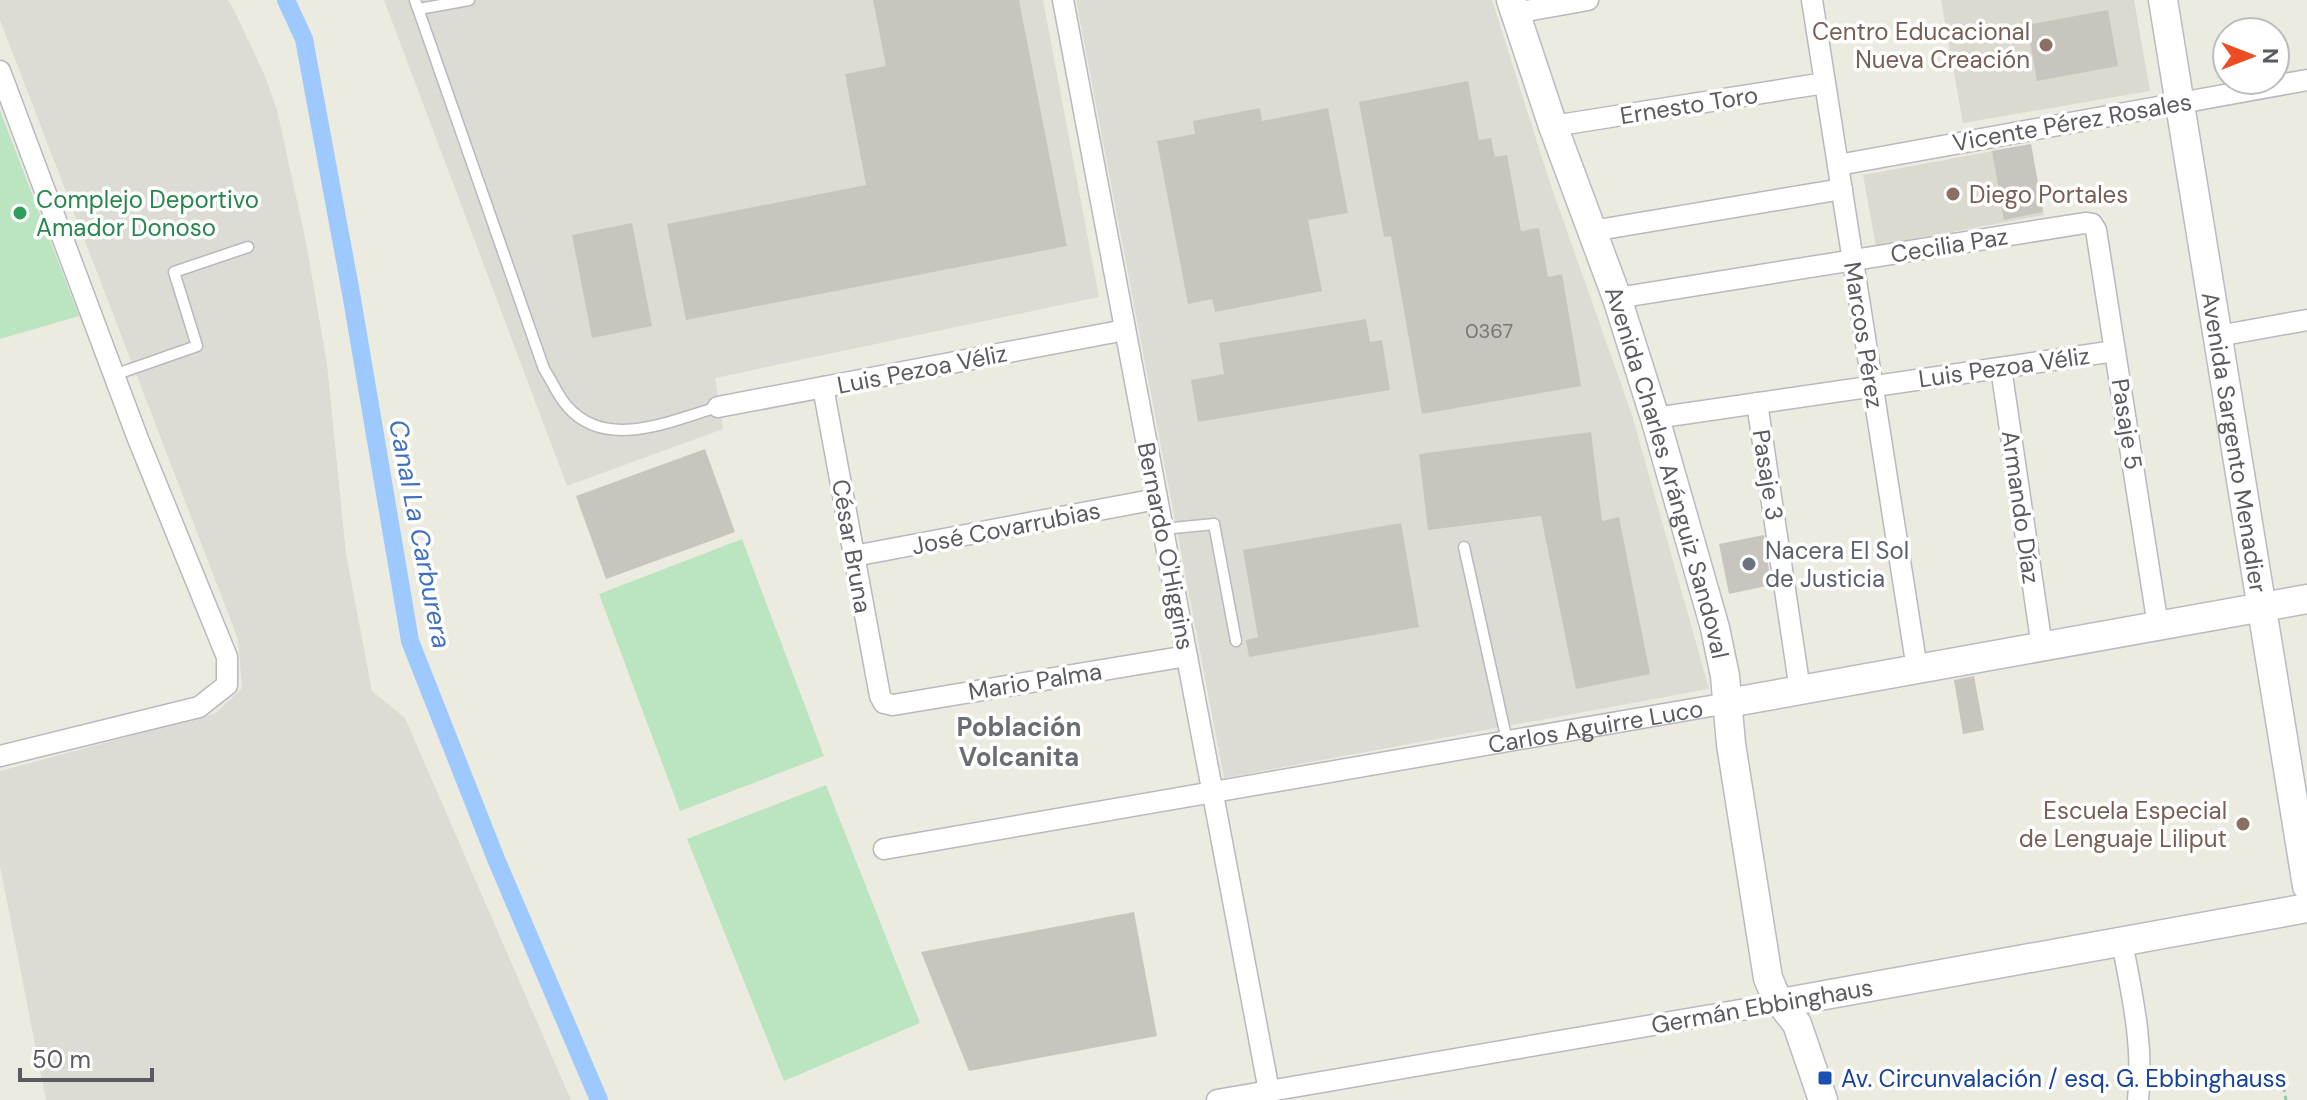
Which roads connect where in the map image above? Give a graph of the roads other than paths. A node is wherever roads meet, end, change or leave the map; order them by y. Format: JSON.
{"nodes":[{"id":1,"x":469,"y":0,"type":"edge"},
{"id":2,"x":1063,"y":0,"type":"edge"},
{"id":3,"x":1588,"y":0,"type":"edge"},
{"id":4,"x":1812,"y":0,"type":"edge"},
{"id":5,"x":2163,"y":0,"type":"edge"},
{"id":6,"x":417,"y":5,"type":"edge"},
{"id":7,"x":1513,"y":6,"type":"edge"},
{"id":8,"x":0,"y":71,"type":"edge"},
{"id":9,"x":2307,"y":80,"type":"edge"},
{"id":10,"x":1825,"y":83,"type":"junction"},
{"id":11,"x":2180,"y":103,"type":"junction"},
{"id":12,"x":1553,"y":126,"type":"junction"},
{"id":13,"x":1838,"y":165,"type":"junction"},
{"id":14,"x":1842,"y":189,"type":"junction"},
{"id":15,"x":2092,"y":224,"type":"joint"},
{"id":16,"x":1592,"y":231,"type":"junction"},
{"id":17,"x":248,"y":247,"type":"dead end"},
{"id":18,"x":1853,"y":261,"type":"junction"},
{"id":19,"x":1617,"y":298,"type":"junction"},
{"id":20,"x":2307,"y":320,"type":"edge"},
{"id":21,"x":1125,"y":330,"type":"junction"},
{"id":22,"x":2218,"y":336,"type":"junction"},
{"id":23,"x":2115,"y":351,"type":"junction"},
{"id":24,"x":2001,"y":368,"type":"junction"},
{"id":25,"x":114,"y":375,"type":"junction"},
{"id":26,"x":1872,"y":386,"type":"junction"},
{"id":27,"x":823,"y":387,"type":"junction"},
{"id":28,"x":1757,"y":403,"type":"junction"},
{"id":29,"x":718,"y":407,"type":"joint"},
{"id":30,"x":1655,"y":418,"type":"junction"},
{"id":31,"x":1157,"y":499,"type":"junction"},
{"id":32,"x":1163,"y":529,"type":"junction"},
{"id":33,"x":1464,"y":547,"type":"dead end"},
{"id":34,"x":854,"y":556,"type":"junction"},
{"id":35,"x":2307,"y":599,"type":"edge"},
{"id":36,"x":2262,"y":607,"type":"junction"},
{"id":37,"x":2158,"y":626,"type":"junction"},
{"id":38,"x":1236,"y":641,"type":"dead end"},
{"id":39,"x":2042,"y":647,"type":"junction"},
{"id":40,"x":1187,"y":656,"type":"junction"},
{"id":41,"x":1917,"y":669,"type":"junction"},
{"id":42,"x":1800,"y":690,"type":"junction"},
{"id":43,"x":884,"y":703,"type":"joint"},
{"id":44,"x":1728,"y":703,"type":"junction"},
{"id":45,"x":1507,"y":741,"type":"junction"},
{"id":46,"x":0,"y":756,"type":"edge"},
{"id":47,"x":1212,"y":792,"type":"junction"},
{"id":48,"x":884,"y":849,"type":"dead end"},
{"id":49,"x":2307,"y":886,"type":"edge"},
{"id":50,"x":2307,"y":908,"type":"edge"},
{"id":51,"x":2122,"y":942,"type":"junction"},
{"id":52,"x":1781,"y":1003,"type":"junction"},
{"id":53,"x":1278,"y":1093,"type":"edge"},
{"id":54,"x":1217,"y":1100,"type":"edge"},
{"id":55,"x":1823,"y":1100,"type":"edge"},
{"id":56,"x":2138,"y":1100,"type":"edge"}],
"edges":[{"from":1,"to":6,"type":"lane"},
{"from":2,"to":21,"type":"street","name":"Bernardo O'Higgins"},
{"from":3,"to":7,"type":"street"},
{"from":4,"to":10,"type":"street","name":"Marcos Pérez"},
{"from":5,"to":11,"type":"street","name":"Avenida Sargento Menadier"},
{"from":6,"to":29,"type":"lane"},
{"from":7,"to":12,"type":"street","name":"Avenida Charles Aránguiz Sandoval"},
{"from":8,"to":25,"type":"street"},
{"from":9,"to":11,"type":"street","name":"Vicente Pérez Rosales"},
{"from":10,"to":12,"type":"street","name":"Ernesto Toro"},
{"from":10,"to":13,"type":"street","name":"Marcos Pérez"},
{"from":11,"to":13,"type":"street","name":"Vicente Pérez Rosales"},
{"from":11,"to":22,"type":"street","name":"Avenida Sargento Menadier"},
{"from":12,"to":16,"type":"street","name":"Avenida Charles Aránguiz Sandoval"},
{"from":13,"to":14,"type":"street","name":"Marcos Pérez"},
{"from":14,"to":16,"type":"street"},
{"from":14,"to":18,"type":"street","name":"Marcos Pérez"},
{"from":15,"to":18,"type":"street","name":"Cecilia Paz"},
{"from":15,"to":23,"type":"street","name":"Pasaje 5"},
{"from":16,"to":19,"type":"street","name":"Avenida Charles Aránguiz Sandoval"},
{"from":17,"to":25,"type":"lane"},
{"from":18,"to":19,"type":"street","name":"Cecilia Paz"},
{"from":18,"to":26,"type":"street","name":"Marcos Pérez"},
{"from":19,"to":30,"type":"street","name":"Avenida Charles Aránguiz Sandoval"},
{"from":20,"to":22,"type":"street"},
{"from":21,"to":27,"type":"street","name":"Luis Pezoa Véliz"},
{"from":21,"to":31,"type":"street","name":"Bernardo O'Higgins"},
{"from":22,"to":36,"type":"street","name":"Avenida Sargento Menadier"},
{"from":23,"to":24,"type":"street","name":"Luis Pezoa Véliz"},
{"from":23,"to":37,"type":"street","name":"Pasaje 5"},
{"from":24,"to":26,"type":"street","name":"Luis Pezoa Véliz"},
{"from":24,"to":39,"type":"street","name":"Armando Díaz"},
{"from":25,"to":46,"type":"street"},
{"from":26,"to":28,"type":"street","name":"Luis Pezoa Véliz"},
{"from":26,"to":41,"type":"street","name":"Marcos Pérez"},
{"from":27,"to":29,"type":"street","name":"Luis Pezoa Véliz"},
{"from":27,"to":34,"type":"street","name":"César Bruna"},
{"from":28,"to":30,"type":"street","name":"Luis Pezoa Véliz"},
{"from":28,"to":42,"type":"street","name":"Pasaje 3"},
{"from":30,"to":44,"type":"street","name":"Avenida Charles Aránguiz Sandoval"},
{"from":31,"to":32,"type":"street","name":"Bernardo O'Higgins"},
{"from":31,"to":34,"type":"street","name":"José Covarrubias"},
{"from":32,"to":38,"type":"lane"},
{"from":32,"to":40,"type":"street","name":"Bernardo O'Higgins"},
{"from":33,"to":45,"type":"lane"},
{"from":34,"to":43,"type":"street","name":"César Bruna"},
{"from":35,"to":36,"type":"street","name":"Carlos Aguirre Luco"},
{"from":36,"to":37,"type":"street","name":"Carlos Aguirre Luco"},
{"from":36,"to":49,"type":"street","name":"Avenida Sargento Menadier"},
{"from":37,"to":39,"type":"street","name":"Carlos Aguirre Luco"},
{"from":39,"to":41,"type":"street","name":"Carlos Aguirre Luco"},
{"from":40,"to":43,"type":"street","name":"Mario Palma"},
{"from":40,"to":47,"type":"street","name":"Bernardo O'Higgins"},
{"from":41,"to":42,"type":"street","name":"Carlos Aguirre Luco"},
{"from":42,"to":44,"type":"street","name":"Carlos Aguirre Luco"},
{"from":44,"to":45,"type":"street","name":"Carlos Aguirre Luco"},
{"from":44,"to":52,"type":"street","name":"Avenida Charles Aránguiz Sandoval"},
{"from":45,"to":47,"type":"street","name":"Carlos Aguirre Luco"},
{"from":47,"to":48,"type":"street","name":"Carlos Aguirre Luco"},
{"from":47,"to":53,"type":"street","name":"Bernardo O'Higgins"},
{"from":50,"to":51,"type":"street","name":"Germán Ebbinghaus"},
{"from":51,"to":52,"type":"street","name":"Germán Ebbinghaus"},
{"from":51,"to":56,"type":"street"},
{"from":52,"to":53,"type":"street","name":"Germán Ebbinghaus"},
{"from":52,"to":55,"type":"street","name":"Avenida Charles Aránguiz Sandoval"},
{"from":53,"to":54,"type":"street","name":"Germán Ebbinghaus"}]}
